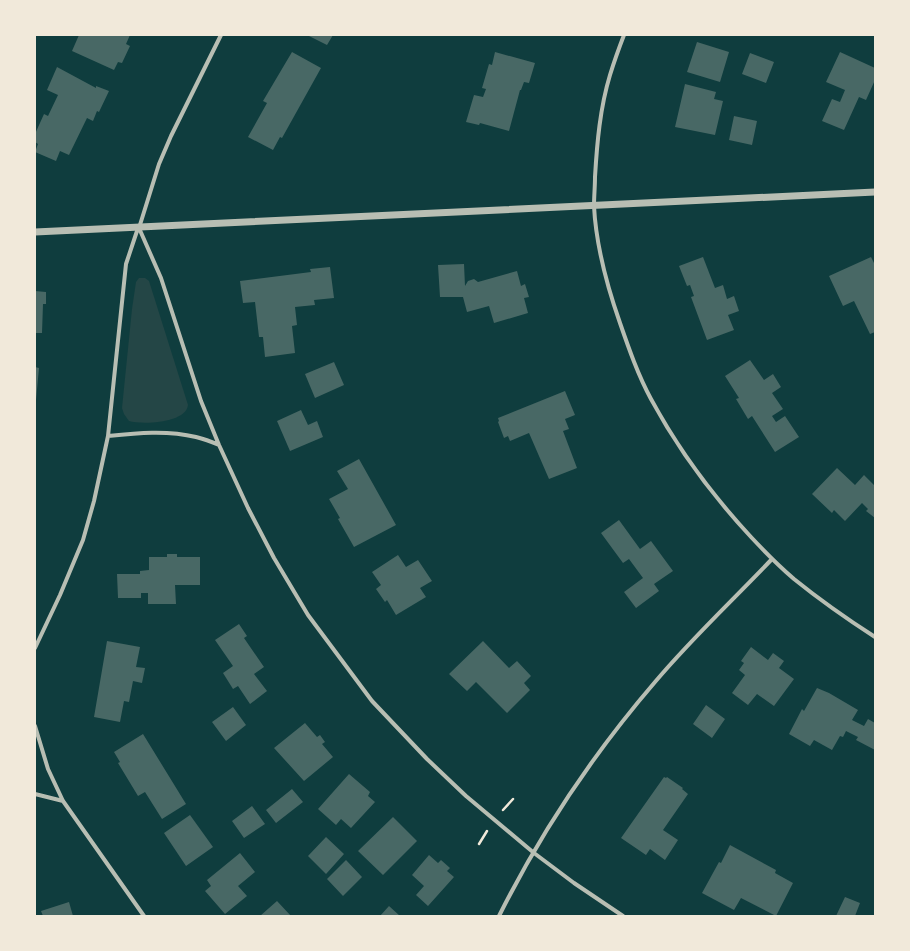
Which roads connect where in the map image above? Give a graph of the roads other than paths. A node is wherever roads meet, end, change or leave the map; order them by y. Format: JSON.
{"nodes":[{"id":1,"x":221,"y":35,"type":"edge"},
{"id":2,"x":624,"y":35,"type":"edge"},
{"id":3,"x":875,"y":192,"type":"edge"},
{"id":4,"x":594,"y":205,"type":"junction"},
{"id":5,"x":139,"y":228,"type":"junction"},
{"id":6,"x":35,"y":232,"type":"edge"},
{"id":7,"x":108,"y":436,"type":"junction"},
{"id":8,"x":219,"y":445,"type":"junction"},
{"id":9,"x":772,"y":559,"type":"junction"},
{"id":10,"x":875,"y":637,"type":"edge"},
{"id":11,"x":35,"y":648,"type":"edge"},
{"id":12,"x":35,"y":726,"type":"edge"},
{"id":13,"x":35,"y":794,"type":"edge"},
{"id":14,"x":63,"y":801,"type":"junction"},
{"id":15,"x":534,"y":853,"type":"junction"},
{"id":16,"x":144,"y":916,"type":"edge"},
{"id":17,"x":500,"y":916,"type":"edge"},
{"id":18,"x":623,"y":916,"type":"edge"}],
"edges":[{"from":1,"to":5,"type":"street"},
{"from":2,"to":4,"type":"street"},
{"from":3,"to":4,"type":"street"},
{"from":4,"to":5,"type":"street"},
{"from":4,"to":9,"type":"street"},
{"from":5,"to":6,"type":"street"},
{"from":5,"to":7,"type":"street"},
{"from":5,"to":8,"type":"street"},
{"from":7,"to":8,"type":"street"},
{"from":7,"to":11,"type":"street"},
{"from":8,"to":15,"type":"street"},
{"from":9,"to":10,"type":"street"},
{"from":9,"to":15,"type":"street"},
{"from":12,"to":14,"type":"street"},
{"from":13,"to":14,"type":"street"},
{"from":14,"to":16,"type":"street"},
{"from":15,"to":17,"type":"street"},
{"from":15,"to":18,"type":"street"}]}
